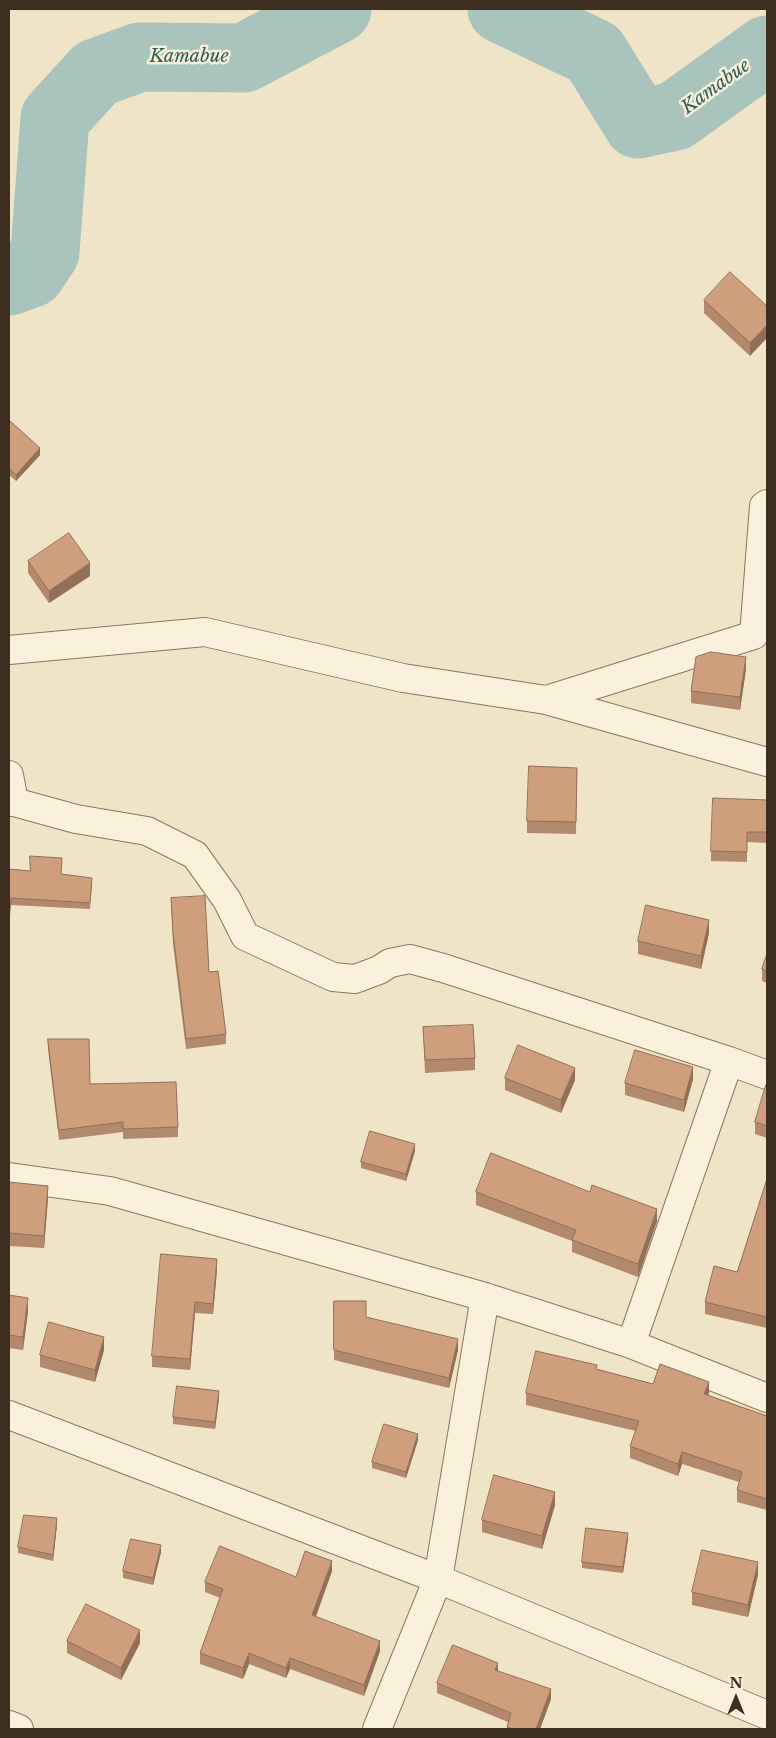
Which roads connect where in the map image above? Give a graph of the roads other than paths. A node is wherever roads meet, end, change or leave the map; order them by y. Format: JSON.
{"nodes":[{"id":1,"x":767,"y":504,"type":"edge"},
{"id":2,"x":9,"y":650,"type":"edge"},
{"id":3,"x":546,"y":700,"type":"junction"},
{"id":4,"x":767,"y":762,"type":"edge"},
{"id":5,"x":9,"y":775,"type":"edge"},
{"id":6,"x":12,"y":802,"type":"edge"},
{"id":7,"x":729,"y":1061,"type":"junction"},
{"id":8,"x":767,"y":1075,"type":"edge"},
{"id":9,"x":9,"y":1178,"type":"edge"},
{"id":10,"x":485,"y":1297,"type":"junction"},
{"id":11,"x":631,"y":1344,"type":"junction"},
{"id":12,"x":767,"y":1398,"type":"edge"},
{"id":13,"x":9,"y":1415,"type":"edge"},
{"id":14,"x":438,"y":1579,"type":"junction"},
{"id":15,"x":767,"y":1714,"type":"edge"},
{"id":16,"x":9,"y":1725,"type":"edge"},
{"id":17,"x":19,"y":1729,"type":"edge"},
{"id":18,"x":377,"y":1729,"type":"edge"}],
"edges":[{"from":1,"to":3,"type":"street"},
{"from":2,"to":3,"type":"street"},
{"from":3,"to":4,"type":"street"},
{"from":5,"to":6,"type":"street"},
{"from":6,"to":7,"type":"street"},
{"from":7,"to":8,"type":"street"},
{"from":7,"to":11,"type":"street"},
{"from":9,"to":10,"type":"street"},
{"from":10,"to":11,"type":"street"},
{"from":10,"to":14,"type":"street"},
{"from":11,"to":12,"type":"street"},
{"from":13,"to":14,"type":"street"},
{"from":14,"to":15,"type":"street"},
{"from":14,"to":18,"type":"street"},
{"from":16,"to":17,"type":"street"}]}
